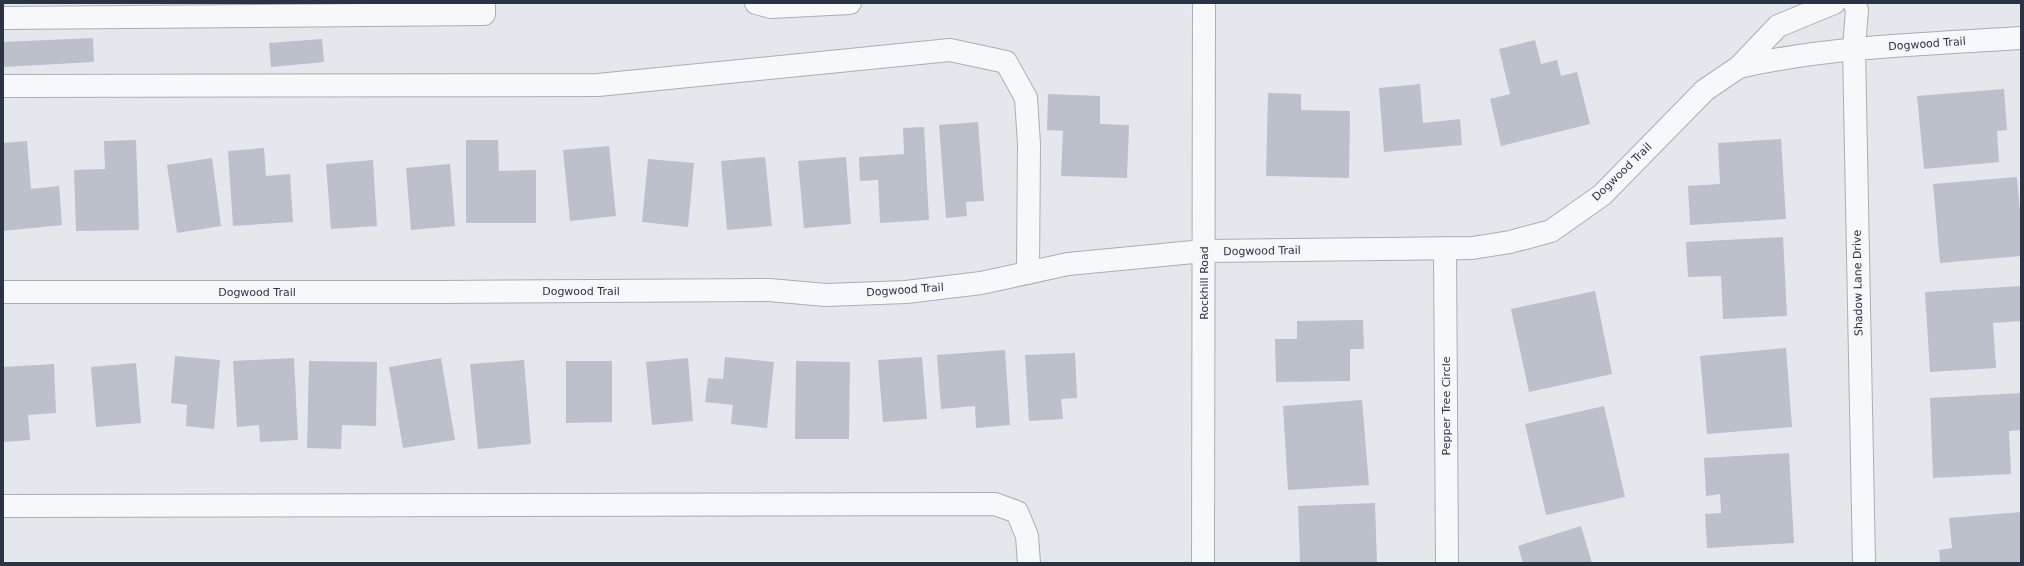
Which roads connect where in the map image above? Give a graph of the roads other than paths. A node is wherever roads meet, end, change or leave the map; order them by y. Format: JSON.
{"nodes":[{"id":1,"x":484,"y":3,"type":"edge"},
{"id":2,"x":756,"y":3,"type":"edge"},
{"id":3,"x":850,"y":3,"type":"edge"},
{"id":4,"x":1204,"y":3,"type":"edge"},
{"id":5,"x":1834,"y":3,"type":"edge"},
{"id":6,"x":1854,"y":3,"type":"edge"},
{"id":7,"x":3,"y":18,"type":"edge"},
{"id":8,"x":2021,"y":38,"type":"edge"},
{"id":9,"x":1854,"y":48,"type":"junction"},
{"id":10,"x":1739,"y":67,"type":"junction"},
{"id":11,"x":3,"y":86,"type":"edge"},
{"id":12,"x":1445,"y":249,"type":"junction"},
{"id":13,"x":1204,"y":251,"type":"junction"},
{"id":14,"x":1028,"y":272,"type":"junction"},
{"id":15,"x":3,"y":292,"type":"edge"},
{"id":16,"x":3,"y":506,"type":"edge"},
{"id":17,"x":1029,"y":563,"type":"edge"},
{"id":18,"x":1203,"y":563,"type":"edge"},
{"id":19,"x":1447,"y":563,"type":"edge"},
{"id":20,"x":1864,"y":563,"type":"edge"}],
"edges":[{"from":1,"to":7,"type":"street"},
{"from":2,"to":3,"type":"street"},
{"from":4,"to":13,"type":"street","name":"Rockhill Road"},
{"from":5,"to":10,"type":"street","name":"Dogwood Trail"},
{"from":6,"to":9,"type":"street","name":"Shadow Lane Drive"},
{"from":8,"to":9,"type":"street","name":"Dogwood Trail"},
{"from":9,"to":10,"type":"street","name":"Dogwood Trail"},
{"from":9,"to":20,"type":"street","name":"Shadow Lane Drive"},
{"from":10,"to":12,"type":"street","name":"Dogwood Trail"},
{"from":11,"to":14,"type":"street"},
{"from":12,"to":13,"type":"street","name":"Dogwood Trail"},
{"from":12,"to":19,"type":"street","name":"Pepper Tree Circle"},
{"from":13,"to":14,"type":"street","name":"Dogwood Trail"},
{"from":13,"to":18,"type":"street","name":"Rockhill Road"},
{"from":14,"to":15,"type":"street","name":"Dogwood Trail"},
{"from":16,"to":17,"type":"street"}]}
